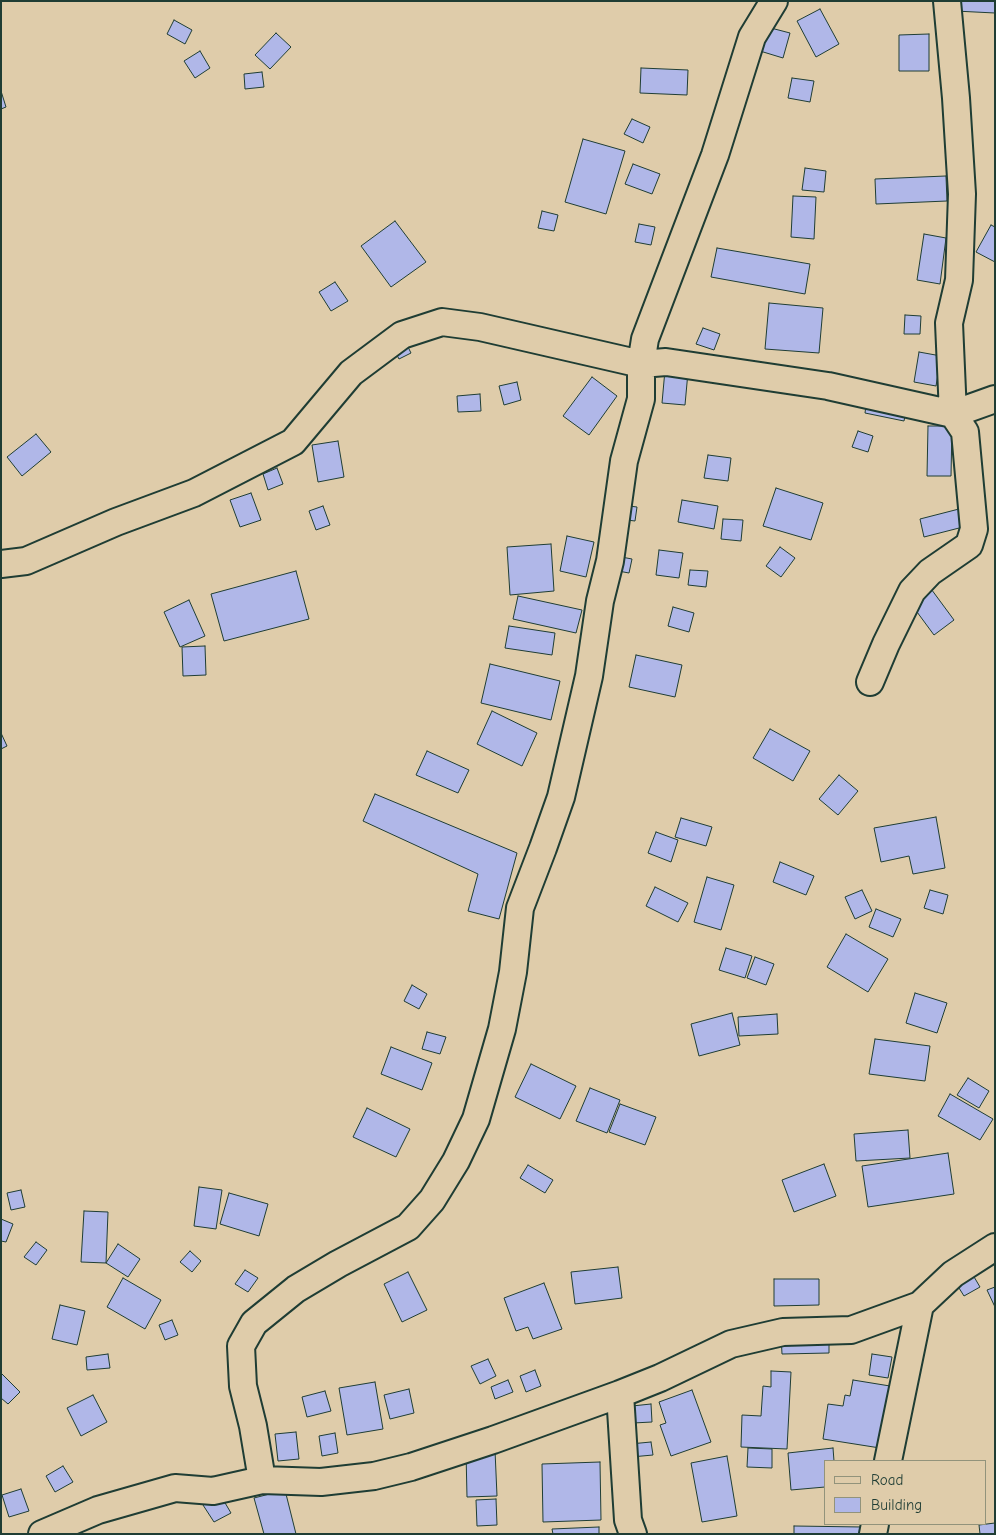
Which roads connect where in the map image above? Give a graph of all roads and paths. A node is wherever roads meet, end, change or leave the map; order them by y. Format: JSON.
{"nodes":[{"id":1,"x":774,"y":1,"type":"edge"},
{"id":2,"x":947,"y":1,"type":"edge"},
{"id":3,"x":641,"y":364,"type":"junction"},
{"id":4,"x":995,"y":399,"type":"edge"},
{"id":5,"x":953,"y":414,"type":"junction"},
{"id":6,"x":1,"y":564,"type":"edge"},
{"id":7,"x":870,"y":682,"type":"dead end"},
{"id":8,"x":995,"y":1247,"type":"edge"},
{"id":9,"x":920,"y":1304,"type":"junction"},
{"id":10,"x":620,"y":1394,"type":"junction"},
{"id":11,"x":888,"y":1460,"type":"edge"},
{"id":12,"x":262,"y":1480,"type":"junction"},
{"id":13,"x":42,"y":1534,"type":"edge"},
{"id":14,"x":633,"y":1534,"type":"edge"}],
"edges":[{"from":1,"to":3,"type":"street"},
{"from":2,"to":5,"type":"street"},
{"from":3,"to":5,"type":"street"},
{"from":3,"to":6,"type":"street"},
{"from":3,"to":12,"type":"street"},
{"from":4,"to":5,"type":"street"},
{"from":5,"to":7,"type":"street"},
{"from":8,"to":9,"type":"street"},
{"from":9,"to":10,"type":"street"},
{"from":9,"to":11,"type":"street"},
{"from":10,"to":12,"type":"street"},
{"from":10,"to":14,"type":"street"},
{"from":12,"to":13,"type":"street"}]}
